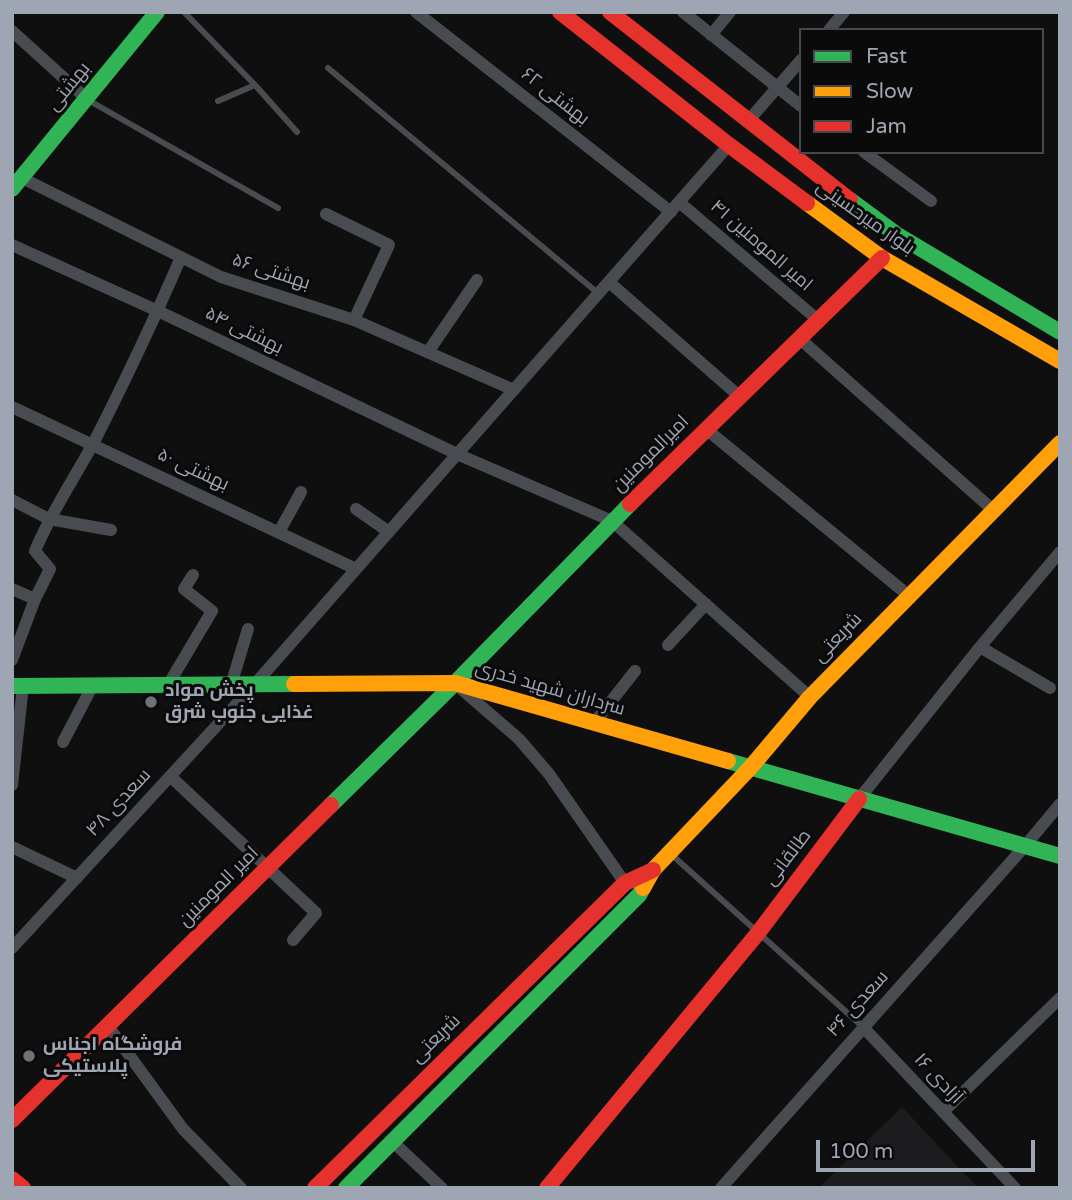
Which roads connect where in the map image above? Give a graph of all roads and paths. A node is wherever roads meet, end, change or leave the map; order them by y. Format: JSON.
{"nodes":[{"id":1,"x":158,"y":12,"type":"edge"},
{"id":2,"x":184,"y":12,"type":"edge"},
{"id":3,"x":416,"y":12,"type":"edge"},
{"id":4,"x":560,"y":12,"type":"edge"},
{"id":5,"x":610,"y":12,"type":"edge"},
{"id":6,"x":683,"y":12,"type":"edge"},
{"id":7,"x":730,"y":12,"type":"edge"},
{"id":8,"x":844,"y":12,"type":"edge"},
{"id":9,"x":831,"y":28,"type":"edge"},
{"id":10,"x":12,"y":31,"type":"edge"},
{"id":11,"x":710,"y":35,"type":"junction"},
{"id":12,"x":799,"y":62,"type":"edge"},
{"id":13,"x":328,"y":68,"type":"dead end"},
{"id":14,"x":256,"y":85,"type":"junction"},
{"id":15,"x":775,"y":87,"type":"junction"},
{"id":16,"x":87,"y":99,"type":"junction"},
{"id":17,"x":218,"y":101,"type":"dead end"},
{"id":18,"x":799,"y":105,"type":"edge"},
{"id":19,"x":749,"y":120,"type":"junction"},
{"id":20,"x":297,"y":132,"type":"dead end"},
{"id":21,"x":729,"y":145,"type":"junction"},
{"id":22,"x":867,"y":154,"type":"edge"},
{"id":23,"x":17,"y":183,"type":"edge"},
{"id":24,"x":931,"y":201,"type":"dead end"},
{"id":25,"x":675,"y":207,"type":"junction"},
{"id":26,"x":278,"y":208,"type":"dead end"},
{"id":27,"x":326,"y":215,"type":"dead end"},
{"id":28,"x":12,"y":245,"type":"edge"},
{"id":29,"x":181,"y":257,"type":"junction"},
{"id":30,"x":881,"y":258,"type":"junction"},
{"id":31,"x":477,"y":280,"type":"dead end"},
{"id":32,"x":609,"y":282,"type":"junction"},
{"id":33,"x":598,"y":294,"type":"junction"},
{"id":34,"x":158,"y":311,"type":"junction"},
{"id":35,"x":354,"y":320,"type":"junction"},
{"id":36,"x":818,"y":320,"type":"junction"},
{"id":37,"x":1060,"y":332,"type":"edge"},
{"id":38,"x":799,"y":338,"type":"junction"},
{"id":39,"x":428,"y":352,"type":"junction"},
{"id":40,"x":1060,"y":361,"type":"edge"},
{"id":41,"x":513,"y":390,"type":"junction"},
{"id":42,"x":739,"y":396,"type":"junction"},
{"id":43,"x":12,"y":407,"type":"edge"},
{"id":44,"x":706,"y":429,"type":"junction"},
{"id":45,"x":1060,"y":443,"type":"edge"},
{"id":46,"x":93,"y":444,"type":"junction"},
{"id":47,"x":457,"y":454,"type":"junction"},
{"id":48,"x":301,"y":492,"type":"dead end"},
{"id":49,"x":12,"y":500,"type":"edge"},
{"id":50,"x":356,"y":509,"type":"dead end"},
{"id":51,"x":993,"y":510,"type":"junction"},
{"id":52,"x":49,"y":519,"type":"junction"},
{"id":53,"x":612,"y":522,"type":"junction"},
{"id":54,"x":111,"y":530,"type":"dead end"},
{"id":55,"x":279,"y":532,"type":"junction"},
{"id":56,"x":389,"y":532,"type":"junction"},
{"id":57,"x":1060,"y":552,"type":"edge"},
{"id":58,"x":356,"y":569,"type":"junction"},
{"id":59,"x":192,"y":575,"type":"dead end"},
{"id":60,"x":12,"y":589,"type":"edge"},
{"id":61,"x":908,"y":596,"type":"junction"},
{"id":62,"x":35,"y":600,"type":"junction"},
{"id":63,"x":706,"y":604,"type":"junction"},
{"id":64,"x":248,"y":629,"type":"dead end"},
{"id":65,"x":668,"y":646,"type":"dead end"},
{"id":66,"x":980,"y":647,"type":"junction"},
{"id":67,"x":12,"y":660,"type":"edge"},
{"id":68,"x":635,"y":671,"type":"dead end"},
{"id":69,"x":255,"y":684,"type":"junction"},
{"id":70,"x":455,"y":684,"type":"junction"},
{"id":71,"x":93,"y":685,"type":"junction"},
{"id":72,"x":168,"y":685,"type":"junction"},
{"id":73,"x":231,"y":685,"type":"junction"},
{"id":74,"x":18,"y":686,"type":"edge"},
{"id":75,"x":1050,"y":688,"type":"dead end"},
{"id":76,"x":810,"y":697,"type":"junction"},
{"id":77,"x":594,"y":723,"type":"junction"},
{"id":78,"x":62,"y":742,"type":"dead end"},
{"id":79,"x":750,"y":768,"type":"junction"},
{"id":80,"x":170,"y":776,"type":"junction"},
{"id":81,"x":12,"y":785,"type":"edge"},
{"id":82,"x":859,"y":799,"type":"junction"},
{"id":83,"x":1060,"y":803,"type":"edge"},
{"id":84,"x":1025,"y":846,"type":"junction"},
{"id":85,"x":12,"y":847,"type":"edge"},
{"id":86,"x":670,"y":854,"type":"junction"},
{"id":87,"x":1060,"y":856,"type":"edge"},
{"id":88,"x":268,"y":868,"type":"junction"},
{"id":89,"x":653,"y":870,"type":"junction"},
{"id":90,"x":77,"y":878,"type":"junction"},
{"id":91,"x":625,"y":883,"type":"junction"},
{"id":92,"x":758,"y":933,"type":"junction"},
{"id":93,"x":293,"y":940,"type":"dead end"},
{"id":94,"x":12,"y":948,"type":"edge"},
{"id":95,"x":1060,"y":999,"type":"edge"},
{"id":96,"x":108,"y":1026,"type":"junction"},
{"id":97,"x":863,"y":1027,"type":"junction"},
{"id":98,"x":943,"y":1112,"type":"junction"},
{"id":99,"x":12,"y":1120,"type":"edge"},
{"id":100,"x":392,"y":1141,"type":"junction"},
{"id":101,"x":12,"y":1179,"type":"edge"},
{"id":102,"x":23,"y":1188,"type":"edge"},
{"id":103,"x":241,"y":1188,"type":"edge"},
{"id":104,"x":315,"y":1188,"type":"edge"},
{"id":105,"x":345,"y":1188,"type":"edge"},
{"id":106,"x":442,"y":1188,"type":"edge"},
{"id":107,"x":547,"y":1188,"type":"edge"},
{"id":108,"x":721,"y":1188,"type":"edge"},
{"id":109,"x":1015,"y":1188,"type":"edge"}],
"edges":[{"from":1,"to":16,"type":"main road","name":"بهشتی"},
{"from":2,"to":14,"type":"lane"},
{"from":3,"to":25,"type":"street","name":"بهشتی ۶۲"},
{"from":4,"to":21,"type":"main road","name":"بلوار میرحسینی"},
{"from":5,"to":19,"type":"main road","name":"بلوار میرحسینی"},
{"from":6,"to":11,"type":"street"},
{"from":7,"to":11,"type":"street"},
{"from":8,"to":9,"type":"street"},
{"from":10,"to":16,"type":"street"},
{"from":11,"to":15,"type":"street"},
{"from":12,"to":15,"type":"street"},
{"from":13,"to":33,"type":"lane"},
{"from":14,"to":17,"type":"lane"},
{"from":14,"to":20,"type":"lane"},
{"from":15,"to":18,"type":"street"},
{"from":15,"to":19,"type":"street"},
{"from":16,"to":23,"type":"main road","name":"بهشتی"},
{"from":16,"to":26,"type":"lane"},
{"from":19,"to":37,"type":"main road","name":"بلوار میرحسینی"},
{"from":21,"to":25,"type":"street","name":"سعدی ۴۸"},
{"from":21,"to":30,"type":"main road","name":"بلوار میرحسینی"},
{"from":22,"to":24,"type":"street"},
{"from":23,"to":29,"type":"street","name":"بهشتی ۵۶"},
{"from":25,"to":32,"type":"street","name":"سعدی ۴۸"},
{"from":25,"to":36,"type":"street","name":"امیر المومنین ۴۱"},
{"from":27,"to":35,"type":"street"},
{"from":28,"to":34,"type":"street","name":"بهشتی ۵۴"},
{"from":29,"to":34,"type":"street"},
{"from":29,"to":35,"type":"street","name":"بهشتی ۵۶"},
{"from":30,"to":36,"type":"main road","name":"امیرالمومنین"},
{"from":30,"to":40,"type":"main road","name":"بلوار میرحسینی"},
{"from":31,"to":39,"type":"street"},
{"from":32,"to":33,"type":"street","name":"سعدی ۴۸"},
{"from":32,"to":42,"type":"street"},
{"from":33,"to":41,"type":"street","name":"سعدی ۴۸"},
{"from":34,"to":46,"type":"street"},
{"from":34,"to":47,"type":"street","name":"بهشتی ۵۴"},
{"from":35,"to":39,"type":"street","name":"بهشتی ۵۶"},
{"from":36,"to":38,"type":"main road","name":"امیرالمومنین"},
{"from":38,"to":42,"type":"main road","name":"امیرالمومنین"},
{"from":38,"to":51,"type":"street"},
{"from":39,"to":41,"type":"street","name":"بهشتی ۵۶"},
{"from":41,"to":47,"type":"street","name":"سعدی ۴۸"},
{"from":42,"to":44,"type":"main road","name":"امیرالمومنین"},
{"from":43,"to":46,"type":"street","name":"بهشتی ۵۰"},
{"from":44,"to":53,"type":"main road","name":"امیرالمومنین"},
{"from":44,"to":61,"type":"street"},
{"from":45,"to":51,"type":"main road","name":"شریعتی"},
{"from":46,"to":52,"type":"street"},
{"from":46,"to":55,"type":"street","name":"بهشتی ۵۰"},
{"from":47,"to":53,"type":"street","name":"بهشتی ۵۴"},
{"from":47,"to":56,"type":"street","name":"سعدی ۴۸"},
{"from":48,"to":55,"type":"street"},
{"from":49,"to":52,"type":"street"},
{"from":50,"to":56,"type":"street"},
{"from":51,"to":61,"type":"main road","name":"شریعتی"},
{"from":52,"to":54,"type":"street"},
{"from":52,"to":62,"type":"street"},
{"from":53,"to":63,"type":"street","name":"بهشتی ۵۴"},
{"from":53,"to":70,"type":"main road","name":"امیرالمومنین"},
{"from":55,"to":58,"type":"street","name":"بهشتی ۵۰"},
{"from":56,"to":58,"type":"street","name":"سعدی ۴۸"},
{"from":57,"to":66,"type":"street","name":"طالقانی"},
{"from":58,"to":69,"type":"street","name":"سعدی ۴۸"},
{"from":59,"to":72,"type":"street"},
{"from":60,"to":62,"type":"street"},
{"from":61,"to":76,"type":"main road","name":"شریعتی"},
{"from":62,"to":67,"type":"street"},
{"from":63,"to":65,"type":"street"},
{"from":63,"to":76,"type":"street","name":"بهشتی ۵۴"},
{"from":64,"to":73,"type":"street"},
{"from":66,"to":75,"type":"street"},
{"from":66,"to":82,"type":"street","name":"طالقانی"},
{"from":68,"to":77,"type":"street"},
{"from":69,"to":70,"type":"main road","name":"سرداران شهید خدری"},
{"from":69,"to":73,"type":"main road","name":"سرداران شهید خدری"},
{"from":69,"to":80,"type":"street","name":"سعدی ۴۸"},
{"from":70,"to":77,"type":"main road","name":"سرداران شهید خدری"},
{"from":70,"to":88,"type":"main road","name":"امیر المومنین"},
{"from":70,"to":91,"type":"street"},
{"from":71,"to":72,"type":"main road","name":"سرداران شهید خدری"},
{"from":71,"to":74,"type":"main road","name":"سرداران شهید خدری"},
{"from":71,"to":78,"type":"street"},
{"from":72,"to":73,"type":"main road","name":"سرداران شهید خدری"},
{"from":74,"to":81,"type":"street"},
{"from":76,"to":79,"type":"main road","name":"شریعتی"},
{"from":77,"to":79,"type":"main road","name":"سرداران شهید خدری"},
{"from":79,"to":82,"type":"main road","name":"سرداران شهید خدری"},
{"from":79,"to":86,"type":"main road","name":"شریعتی"},
{"from":80,"to":88,"type":"street"},
{"from":80,"to":90,"type":"street","name":"سعدی ۴۸"},
{"from":82,"to":84,"type":"main road","name":"سرداران شهید خدری"},
{"from":82,"to":92,"type":"main road","name":"طالقانی"},
{"from":83,"to":84,"type":"street","name":"سعدی ۴۶"},
{"from":84,"to":87,"type":"main road","name":"سرداران شهید خدری"},
{"from":84,"to":97,"type":"street","name":"سعدی ۴۶"},
{"from":85,"to":90,"type":"street"},
{"from":86,"to":89,"type":"main road","name":"شریعتی"},
{"from":86,"to":92,"type":"lane"},
{"from":88,"to":93,"type":"street"},
{"from":88,"to":96,"type":"main road","name":"امیر المومنین"},
{"from":89,"to":91,"type":"main road","name":"شریعتی"},
{"from":89,"to":100,"type":"main road","name":"شریعتی"},
{"from":90,"to":94,"type":"street","name":"سعدی ۴۸"},
{"from":91,"to":104,"type":"main road","name":"شریعتی"},
{"from":92,"to":97,"type":"lane"},
{"from":92,"to":107,"type":"main road","name":"طالقانی"},
{"from":95,"to":98,"type":"street"},
{"from":96,"to":99,"type":"main road","name":"امیر المومنین"},
{"from":96,"to":103,"type":"street"},
{"from":97,"to":98,"type":"street","name":"آزادی ۱۶"},
{"from":97,"to":108,"type":"street","name":"سعدی ۴۶"},
{"from":98,"to":109,"type":"street","name":"آزادی ۱۶"},
{"from":100,"to":105,"type":"main road","name":"شریعتی"},
{"from":100,"to":106,"type":"street"},
{"from":101,"to":102,"type":"main road"}]}
